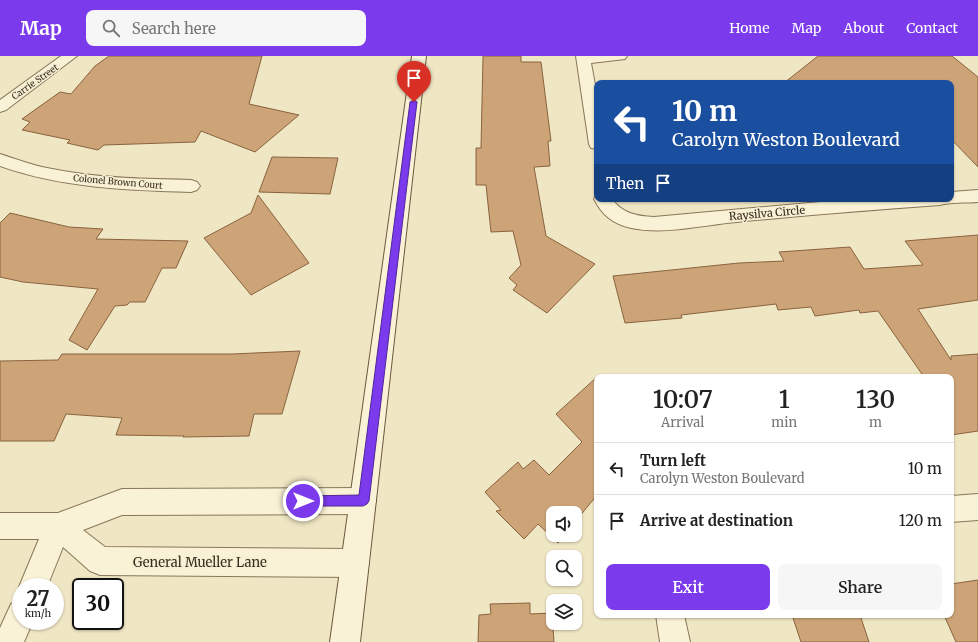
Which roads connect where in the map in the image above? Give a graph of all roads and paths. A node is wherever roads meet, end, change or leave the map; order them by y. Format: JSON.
{"nodes":[{"id":1,"x":70,"y":56,"type":"edge"},
{"id":2,"x":419,"y":56,"type":"edge"},
{"id":3,"x":620,"y":56,"type":"edge"},
{"id":4,"x":583,"y":58,"type":"edge"},
{"id":5,"x":0,"y":107,"type":"edge"},
{"id":6,"x":594,"y":126,"type":"edge"},
{"id":7,"x":0,"y":160,"type":"edge"},
{"id":8,"x":191,"y":186,"type":"dead end"},
{"id":9,"x":978,"y":196,"type":"edge"},
{"id":10,"x":954,"y":198,"type":"edge"},
{"id":11,"x":605,"y":202,"type":"edge"},
{"id":12,"x":902,"y":202,"type":"edge"},
{"id":13,"x":363,"y":501,"type":"junction"},
{"id":14,"x":978,"y":507,"type":"edge"},
{"id":15,"x":954,"y":509,"type":"edge"},
{"id":16,"x":0,"y":526,"type":"edge"},
{"id":17,"x":58,"y":526,"type":"junction"},
{"id":18,"x":355,"y":563,"type":"junction"},
{"id":19,"x":36,"y":578,"type":"edge"},
{"id":20,"x":671,"y":618,"type":"edge"},
{"id":21,"x":14,"y":630,"type":"edge"},
{"id":22,"x":9,"y":642,"type":"edge"},
{"id":23,"x":345,"y":642,"type":"edge"},
{"id":24,"x":675,"y":642,"type":"edge"}],
"edges":[{"from":1,"to":5,"type":"street","name":"Carrie Street"},
{"from":2,"to":13,"type":"street"},
{"from":3,"to":4,"type":"street"},
{"from":4,"to":6,"type":"street"},
{"from":7,"to":8,"type":"street","name":"Colonel Brown Court"},
{"from":9,"to":10,"type":"street"},
{"from":11,"to":12,"type":"street","name":"Raysilva Circle"},
{"from":13,"to":17,"type":"street"},
{"from":13,"to":18,"type":"street"},
{"from":14,"to":15,"type":"street"},
{"from":16,"to":17,"type":"street"},
{"from":17,"to":18,"type":"street","name":"General Mueller Lane"},
{"from":17,"to":19,"type":"street"},
{"from":18,"to":23,"type":"street"},
{"from":20,"to":24,"type":"street"},
{"from":21,"to":22,"type":"street"}]}
